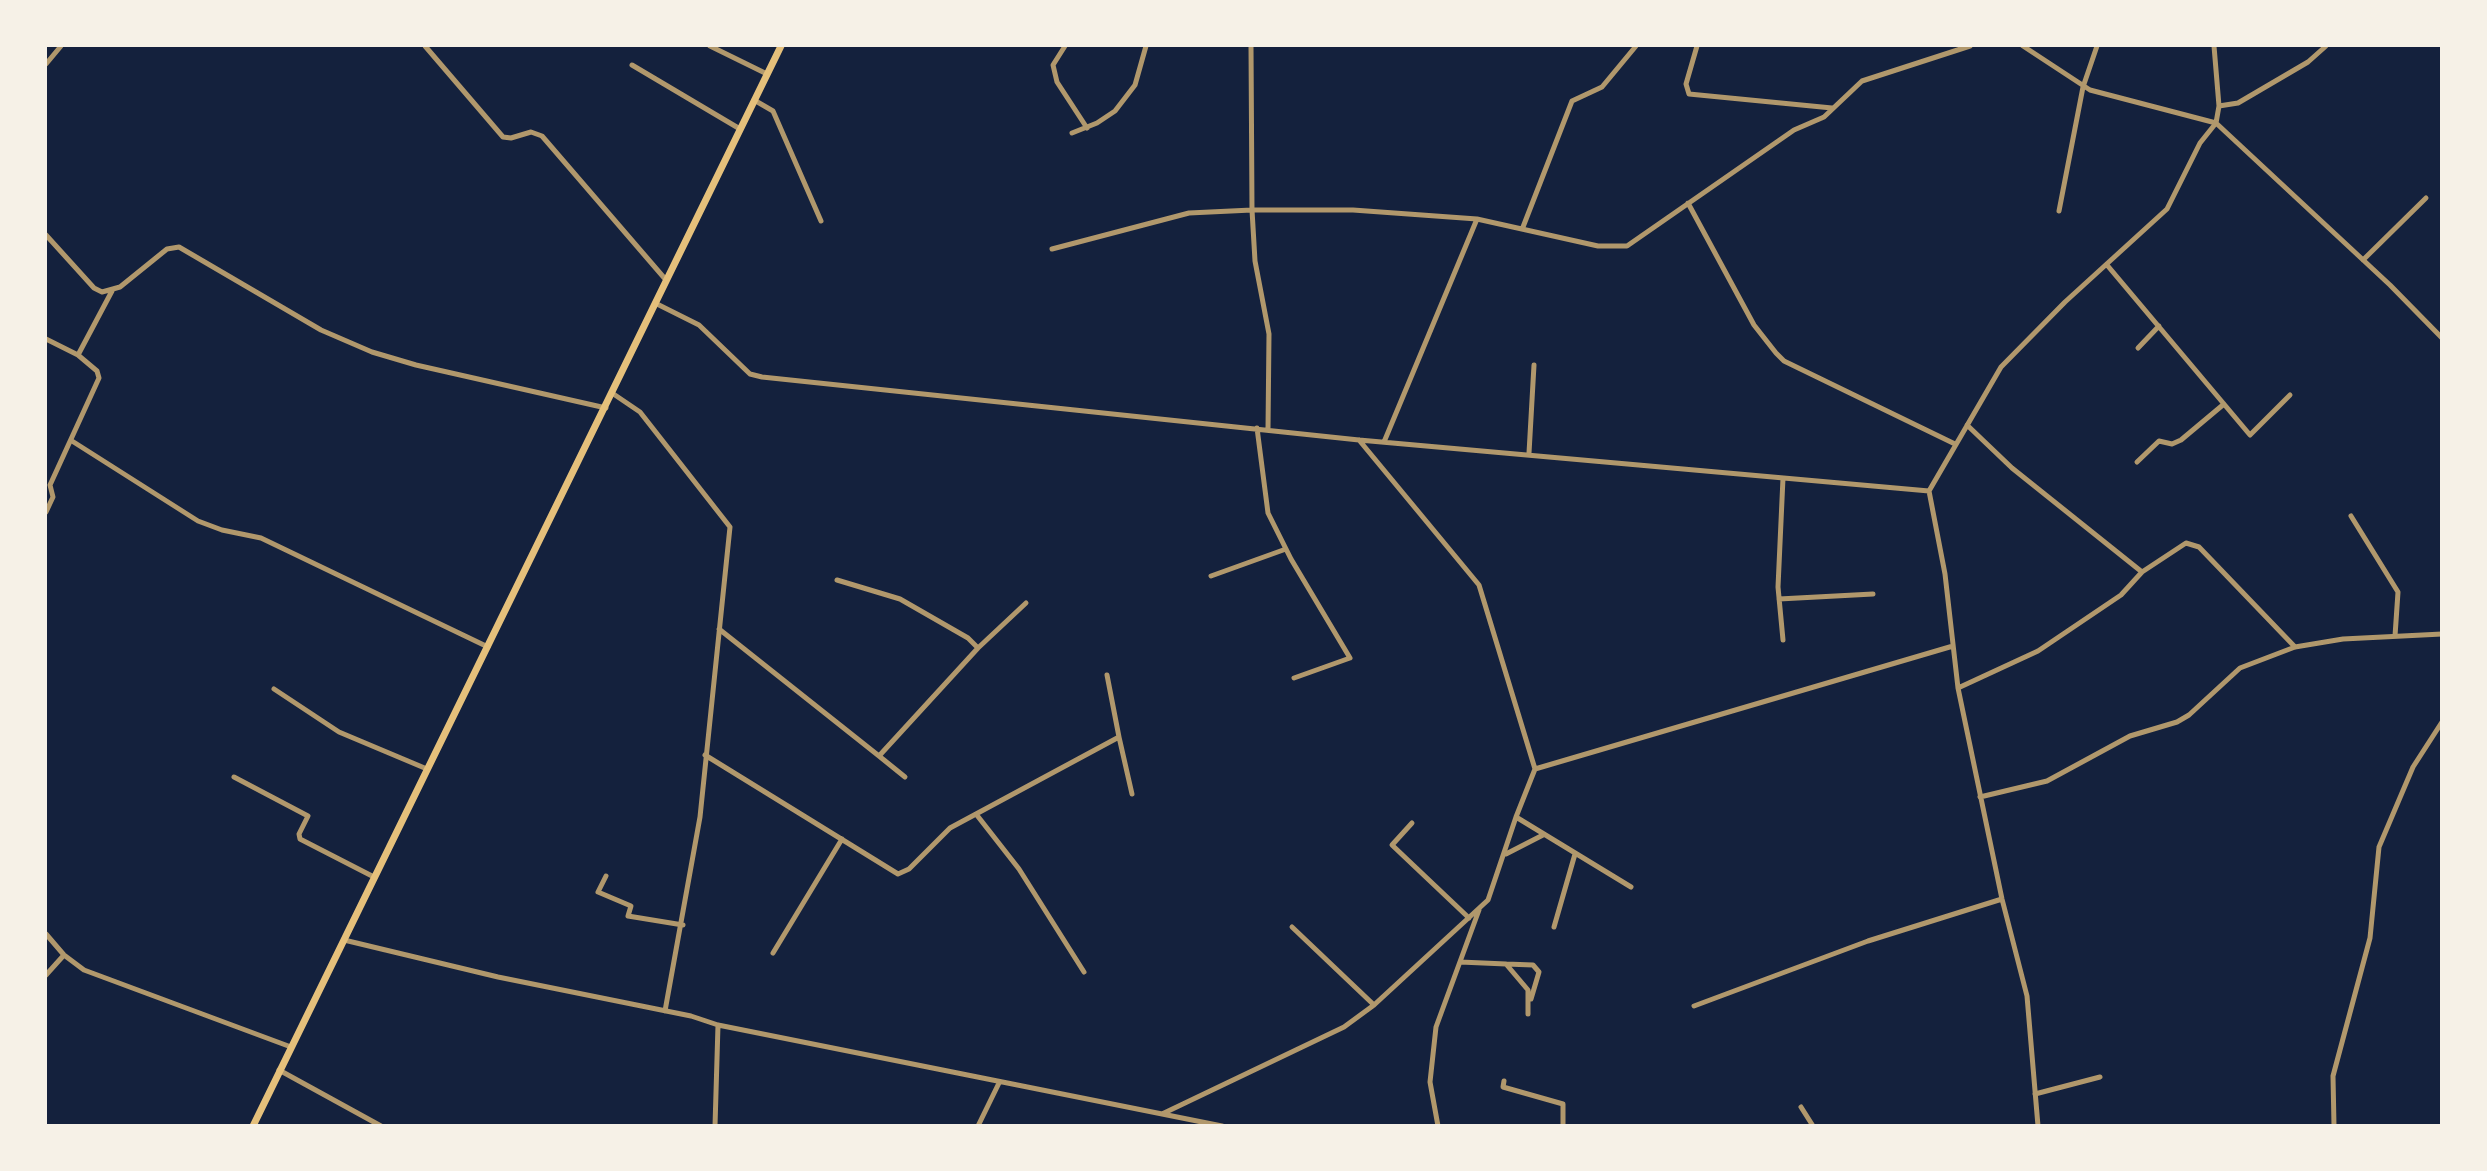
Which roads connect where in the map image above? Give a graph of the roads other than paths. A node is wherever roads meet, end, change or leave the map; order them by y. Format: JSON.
{"nodes":[{"id":1,"x":61,"y":46,"type":"edge"},
{"id":2,"x":425,"y":46,"type":"edge"},
{"id":3,"x":710,"y":46,"type":"edge"},
{"id":4,"x":781,"y":46,"type":"edge"},
{"id":5,"x":1065,"y":46,"type":"edge"},
{"id":6,"x":1146,"y":46,"type":"edge"},
{"id":7,"x":1251,"y":46,"type":"edge"},
{"id":8,"x":1636,"y":46,"type":"edge"},
{"id":9,"x":1698,"y":46,"type":"edge"},
{"id":10,"x":1970,"y":46,"type":"edge"},
{"id":11,"x":2023,"y":46,"type":"edge"},
{"id":12,"x":2097,"y":46,"type":"edge"},
{"id":13,"x":2214,"y":46,"type":"edge"},
{"id":14,"x":2326,"y":46,"type":"edge"},
{"id":15,"x":46,"y":64,"type":"edge"},
{"id":16,"x":632,"y":65,"type":"dead end"},
{"id":17,"x":766,"y":74,"type":"junction"},
{"id":18,"x":2083,"y":87,"type":"junction"},
{"id":19,"x":754,"y":100,"type":"junction"},
{"id":20,"x":2219,"y":106,"type":"junction"},
{"id":21,"x":1832,"y":108,"type":"junction"},
{"id":22,"x":2216,"y":123,"type":"junction"},
{"id":23,"x":1087,"y":128,"type":"junction"},
{"id":24,"x":740,"y":129,"type":"junction"},
{"id":25,"x":1072,"y":133,"type":"dead end"},
{"id":26,"x":2426,"y":198,"type":"dead end"},
{"id":27,"x":1688,"y":203,"type":"junction"},
{"id":28,"x":1252,"y":210,"type":"junction"},
{"id":29,"x":2059,"y":211,"type":"dead end"},
{"id":30,"x":1477,"y":219,"type":"junction"},
{"id":31,"x":821,"y":221,"type":"dead end"},
{"id":32,"x":1523,"y":227,"type":"junction"},
{"id":33,"x":46,"y":235,"type":"edge"},
{"id":34,"x":1052,"y":249,"type":"dead end"},
{"id":35,"x":2363,"y":260,"type":"junction"},
{"id":36,"x":2107,"y":265,"type":"junction"},
{"id":37,"x":666,"y":280,"type":"junction"},
{"id":38,"x":112,"y":291,"type":"junction"},
{"id":39,"x":655,"y":303,"type":"junction"},
{"id":40,"x":2159,"y":326,"type":"junction"},
{"id":41,"x":2441,"y":338,"type":"edge"},
{"id":42,"x":46,"y":340,"type":"edge"},
{"id":43,"x":2138,"y":348,"type":"dead end"},
{"id":44,"x":78,"y":355,"type":"junction"},
{"id":45,"x":1534,"y":365,"type":"dead end"},
{"id":46,"x":612,"y":393,"type":"junction"},
{"id":47,"x":2290,"y":395,"type":"dead end"},
{"id":48,"x":2224,"y":404,"type":"junction"},
{"id":49,"x":606,"y":408,"type":"junction"},
{"id":50,"x":1967,"y":425,"type":"junction"},
{"id":51,"x":1258,"y":428,"type":"junction"},
{"id":52,"x":1268,"y":429,"type":"junction"},
{"id":53,"x":1359,"y":440,"type":"junction"},
{"id":54,"x":72,"y":441,"type":"junction"},
{"id":55,"x":1384,"y":442,"type":"junction"},
{"id":56,"x":1955,"y":444,"type":"junction"},
{"id":57,"x":1530,"y":453,"type":"junction"},
{"id":58,"x":2137,"y":462,"type":"dead end"},
{"id":59,"x":1783,"y":478,"type":"junction"},
{"id":60,"x":1929,"y":491,"type":"junction"},
{"id":61,"x":46,"y":512,"type":"edge"},
{"id":62,"x":2351,"y":516,"type":"dead end"},
{"id":63,"x":1286,"y":549,"type":"junction"},
{"id":64,"x":2142,"y":572,"type":"junction"},
{"id":65,"x":1211,"y":576,"type":"dead end"},
{"id":66,"x":837,"y":580,"type":"dead end"},
{"id":67,"x":1873,"y":593,"type":"dead end"},
{"id":68,"x":1779,"y":599,"type":"junction"},
{"id":69,"x":1026,"y":603,"type":"dead end"},
{"id":70,"x":719,"y":629,"type":"junction"},
{"id":71,"x":2441,"y":634,"type":"edge"},
{"id":72,"x":2395,"y":636,"type":"junction"},
{"id":73,"x":1783,"y":640,"type":"dead end"},
{"id":74,"x":1953,"y":646,"type":"junction"},
{"id":75,"x":488,"y":647,"type":"junction"},
{"id":76,"x":2295,"y":647,"type":"junction"},
{"id":77,"x":978,"y":648,"type":"junction"},
{"id":78,"x":1107,"y":674,"type":"dead end"},
{"id":79,"x":1294,"y":678,"type":"dead end"},
{"id":80,"x":1958,"y":688,"type":"junction"},
{"id":81,"x":274,"y":689,"type":"dead end"},
{"id":82,"x":2441,"y":722,"type":"edge"},
{"id":83,"x":2434,"y":733,"type":"junction"},
{"id":84,"x":1119,"y":737,"type":"junction"},
{"id":85,"x":2441,"y":739,"type":"edge"},
{"id":86,"x":705,"y":755,"type":"junction"},
{"id":87,"x":879,"y":756,"type":"junction"},
{"id":88,"x":427,"y":769,"type":"junction"},
{"id":89,"x":1535,"y":769,"type":"junction"},
{"id":90,"x":234,"y":777,"type":"dead end"},
{"id":91,"x":905,"y":777,"type":"dead end"},
{"id":92,"x":1132,"y":793,"type":"dead end"},
{"id":93,"x":1980,"y":797,"type":"junction"},
{"id":94,"x":976,"y":814,"type":"junction"},
{"id":95,"x":1516,"y":817,"type":"junction"},
{"id":96,"x":1412,"y":823,"type":"dead end"},
{"id":97,"x":1543,"y":835,"type":"junction"},
{"id":98,"x":842,"y":839,"type":"junction"},
{"id":99,"x":1506,"y":854,"type":"junction"},
{"id":100,"x":1575,"y":854,"type":"junction"},
{"id":101,"x":606,"y":876,"type":"dead end"},
{"id":102,"x":374,"y":877,"type":"junction"},
{"id":103,"x":1631,"y":887,"type":"dead end"},
{"id":104,"x":2002,"y":899,"type":"junction"},
{"id":105,"x":1480,"y":907,"type":"junction"},
{"id":106,"x":1469,"y":918,"type":"junction"},
{"id":107,"x":683,"y":925,"type":"junction"},
{"id":108,"x":1292,"y":927,"type":"dead end"},
{"id":109,"x":1554,"y":927,"type":"dead end"},
{"id":110,"x":46,"y":934,"type":"edge"},
{"id":111,"x":344,"y":940,"type":"junction"},
{"id":112,"x":773,"y":953,"type":"dead end"},
{"id":113,"x":64,"y":955,"type":"junction"},
{"id":114,"x":1460,"y":962,"type":"junction"},
{"id":115,"x":1506,"y":964,"type":"junction"},
{"id":116,"x":1084,"y":972,"type":"dead end"},
{"id":117,"x":46,"y":975,"type":"edge"},
{"id":118,"x":1531,"y":999,"type":"junction"},
{"id":119,"x":1374,"y":1005,"type":"junction"},
{"id":120,"x":1694,"y":1006,"type":"dead end"},
{"id":121,"x":666,"y":1011,"type":"junction"},
{"id":122,"x":1528,"y":1014,"type":"dead end"},
{"id":123,"x":718,"y":1025,"type":"junction"},
{"id":124,"x":291,"y":1047,"type":"junction"},
{"id":125,"x":279,"y":1070,"type":"junction"},
{"id":126,"x":2100,"y":1077,"type":"dead end"},
{"id":127,"x":1504,"y":1081,"type":"dead end"},
{"id":128,"x":999,"y":1083,"type":"junction"},
{"id":129,"x":2035,"y":1094,"type":"junction"},
{"id":130,"x":1801,"y":1107,"type":"dead end"},
{"id":131,"x":1162,"y":1114,"type":"junction"},
{"id":132,"x":253,"y":1125,"type":"edge"},
{"id":133,"x":381,"y":1125,"type":"edge"},
{"id":134,"x":715,"y":1125,"type":"edge"},
{"id":135,"x":978,"y":1125,"type":"edge"},
{"id":136,"x":1222,"y":1125,"type":"edge"},
{"id":137,"x":1438,"y":1125,"type":"edge"},
{"id":138,"x":1563,"y":1125,"type":"edge"},
{"id":139,"x":1813,"y":1125,"type":"edge"},
{"id":140,"x":2038,"y":1125,"type":"edge"},
{"id":141,"x":2334,"y":1125,"type":"edge"}],
"edges":[{"from":1,"to":15,"type":"street"},
{"from":2,"to":37,"type":"street"},
{"from":3,"to":17,"type":"street"},
{"from":4,"to":17,"type":"main road"},
{"from":5,"to":23,"type":"street"},
{"from":6,"to":23,"type":"street"},
{"from":7,"to":28,"type":"street"},
{"from":8,"to":32,"type":"street"},
{"from":9,"to":21,"type":"street"},
{"from":10,"to":21,"type":"street"},
{"from":11,"to":18,"type":"street"},
{"from":12,"to":18,"type":"street"},
{"from":13,"to":20,"type":"street"},
{"from":14,"to":20,"type":"street"},
{"from":16,"to":24,"type":"street"},
{"from":17,"to":19,"type":"main road"},
{"from":18,"to":22,"type":"street"},
{"from":18,"to":29,"type":"street"},
{"from":19,"to":24,"type":"main road"},
{"from":19,"to":31,"type":"street"},
{"from":20,"to":22,"type":"street"},
{"from":21,"to":27,"type":"street"},
{"from":22,"to":35,"type":"street"},
{"from":22,"to":36,"type":"street"},
{"from":23,"to":25,"type":"street"},
{"from":24,"to":37,"type":"main road"},
{"from":26,"to":35,"type":"street"},
{"from":27,"to":32,"type":"street"},
{"from":27,"to":56,"type":"street"},
{"from":28,"to":30,"type":"street"},
{"from":28,"to":34,"type":"street"},
{"from":28,"to":52,"type":"street"},
{"from":30,"to":32,"type":"street"},
{"from":30,"to":55,"type":"street"},
{"from":33,"to":38,"type":"street"},
{"from":35,"to":41,"type":"street"},
{"from":36,"to":40,"type":"street"},
{"from":36,"to":50,"type":"street"},
{"from":37,"to":39,"type":"main road"},
{"from":38,"to":44,"type":"street"},
{"from":38,"to":49,"type":"street"},
{"from":39,"to":46,"type":"main road"},
{"from":39,"to":51,"type":"street"},
{"from":40,"to":43,"type":"street"},
{"from":40,"to":48,"type":"street"},
{"from":42,"to":44,"type":"street"},
{"from":44,"to":54,"type":"street"},
{"from":45,"to":57,"type":"street"},
{"from":46,"to":49,"type":"main road"},
{"from":46,"to":70,"type":"street"},
{"from":47,"to":48,"type":"street"},
{"from":48,"to":58,"type":"street"},
{"from":49,"to":75,"type":"main road"},
{"from":50,"to":56,"type":"street"},
{"from":50,"to":64,"type":"street"},
{"from":51,"to":52,"type":"street"},
{"from":51,"to":63,"type":"street"},
{"from":52,"to":53,"type":"street"},
{"from":53,"to":55,"type":"street"},
{"from":53,"to":89,"type":"street"},
{"from":54,"to":61,"type":"street"},
{"from":54,"to":75,"type":"street"},
{"from":55,"to":57,"type":"street"},
{"from":56,"to":60,"type":"street"},
{"from":57,"to":59,"type":"street"},
{"from":59,"to":60,"type":"street"},
{"from":59,"to":68,"type":"street"},
{"from":60,"to":74,"type":"street"},
{"from":62,"to":72,"type":"street"},
{"from":63,"to":65,"type":"street"},
{"from":63,"to":79,"type":"street"},
{"from":64,"to":76,"type":"street"},
{"from":64,"to":80,"type":"street"},
{"from":66,"to":77,"type":"street"},
{"from":67,"to":68,"type":"street"},
{"from":68,"to":73,"type":"street"},
{"from":69,"to":77,"type":"street"},
{"from":70,"to":86,"type":"street"},
{"from":70,"to":87,"type":"street"},
{"from":71,"to":72,"type":"street"},
{"from":72,"to":76,"type":"street"},
{"from":74,"to":80,"type":"street"},
{"from":74,"to":89,"type":"street"},
{"from":75,"to":88,"type":"main road"},
{"from":76,"to":93,"type":"street"},
{"from":77,"to":87,"type":"street"},
{"from":78,"to":84,"type":"street"},
{"from":80,"to":93,"type":"street"},
{"from":81,"to":88,"type":"street"},
{"from":82,"to":83,"type":"street"},
{"from":83,"to":85,"type":"street"},
{"from":83,"to":141,"type":"street"},
{"from":84,"to":92,"type":"street"},
{"from":84,"to":94,"type":"street"},
{"from":86,"to":98,"type":"street"},
{"from":86,"to":107,"type":"street"},
{"from":87,"to":91,"type":"street"},
{"from":88,"to":102,"type":"main road"},
{"from":89,"to":95,"type":"street"},
{"from":90,"to":102,"type":"street"},
{"from":93,"to":104,"type":"street"},
{"from":94,"to":98,"type":"street"},
{"from":94,"to":116,"type":"street"},
{"from":95,"to":97,"type":"street"},
{"from":95,"to":99,"type":"street"},
{"from":96,"to":106,"type":"street"},
{"from":97,"to":99,"type":"street"},
{"from":97,"to":100,"type":"street"},
{"from":98,"to":112,"type":"street"},
{"from":99,"to":105,"type":"street"},
{"from":100,"to":103,"type":"street"},
{"from":100,"to":109,"type":"street"},
{"from":101,"to":107,"type":"street"},
{"from":102,"to":111,"type":"main road"},
{"from":104,"to":120,"type":"street"},
{"from":104,"to":129,"type":"street"},
{"from":105,"to":106,"type":"street"},
{"from":105,"to":114,"type":"street"},
{"from":106,"to":119,"type":"street"},
{"from":107,"to":121,"type":"street"},
{"from":108,"to":119,"type":"street"},
{"from":110,"to":113,"type":"street"},
{"from":111,"to":121,"type":"street"},
{"from":111,"to":124,"type":"main road"},
{"from":113,"to":117,"type":"street"},
{"from":113,"to":124,"type":"street"},
{"from":114,"to":115,"type":"street"},
{"from":114,"to":137,"type":"street"},
{"from":115,"to":118,"type":"street"},
{"from":115,"to":118,"type":"street"},
{"from":118,"to":122,"type":"street"},
{"from":119,"to":131,"type":"street"},
{"from":121,"to":123,"type":"street"},
{"from":123,"to":128,"type":"street"},
{"from":123,"to":134,"type":"street"},
{"from":124,"to":125,"type":"main road"},
{"from":125,"to":132,"type":"main road"},
{"from":125,"to":133,"type":"street"},
{"from":126,"to":129,"type":"street"},
{"from":127,"to":138,"type":"street"},
{"from":128,"to":131,"type":"street"},
{"from":128,"to":135,"type":"street"},
{"from":129,"to":140,"type":"street"},
{"from":130,"to":139,"type":"street"},
{"from":131,"to":136,"type":"street"}]}
